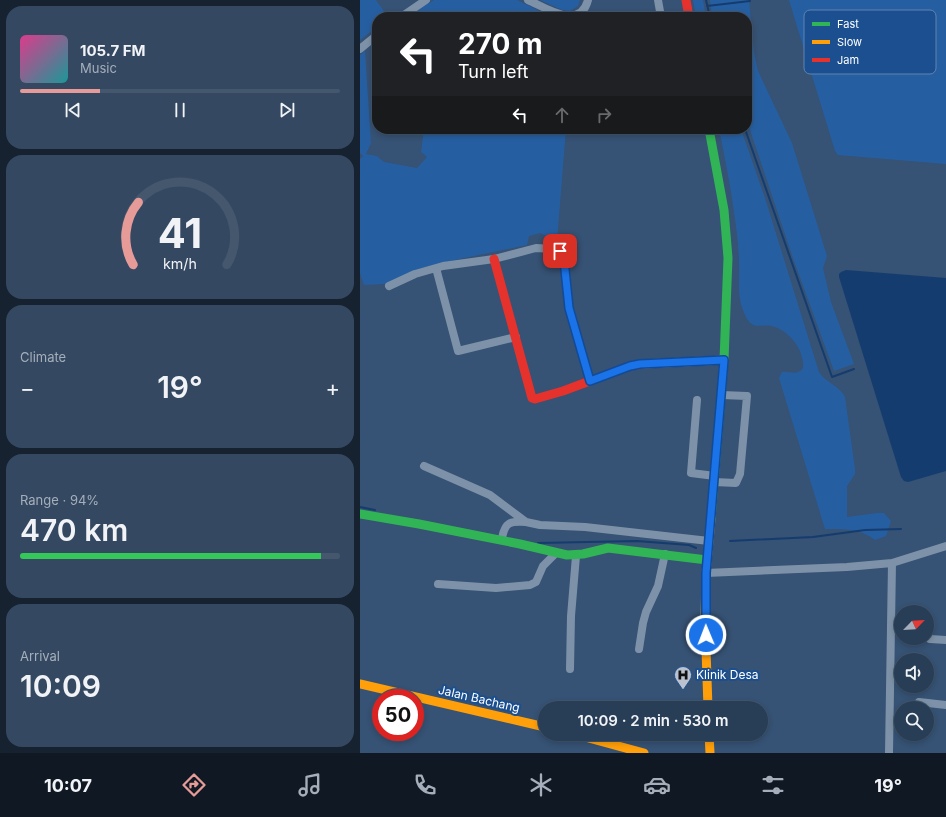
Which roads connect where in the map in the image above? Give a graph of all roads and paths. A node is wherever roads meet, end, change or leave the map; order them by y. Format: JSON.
{"nodes":[{"id":1,"x":426,"y":0,"type":"edge"},
{"id":2,"x":528,"y":0,"type":"edge"},
{"id":3,"x":588,"y":0,"type":"edge"},
{"id":4,"x":658,"y":0,"type":"edge"},
{"id":5,"x":686,"y":0,"type":"edge"},
{"id":6,"x":408,"y":12,"type":"edge"},
{"id":7,"x":554,"y":12,"type":"edge"},
{"id":8,"x":582,"y":12,"type":"edge"},
{"id":9,"x":660,"y":12,"type":"edge"},
{"id":10,"x":688,"y":12,"type":"edge"},
{"id":11,"x":372,"y":40,"type":"edge"},
{"id":12,"x":360,"y":49,"type":"edge"},
{"id":13,"x":711,"y":134,"type":"edge"},
{"id":14,"x":494,"y":259,"type":"junction"},
{"id":15,"x":436,"y":268,"type":"junction"},
{"id":16,"x":389,"y":286,"type":"dead end"},
{"id":17,"x":516,"y":337,"type":"junction"},
{"id":18,"x":724,"y":360,"type":"junction"},
{"id":19,"x":590,"y":381,"type":"junction"},
{"id":20,"x":722,"y":395,"type":"junction"},
{"id":21,"x":697,"y":400,"type":"dead end"},
{"id":22,"x":424,"y":466,"type":"dead end"},
{"id":23,"x":714,"y":479,"type":"junction"},
{"id":24,"x":360,"y":514,"type":"edge"},
{"id":25,"x":526,"y":522,"type":"junction"},
{"id":26,"x":503,"y":536,"type":"junction"},
{"id":27,"x":709,"y":541,"type":"junction"},
{"id":28,"x":946,"y":546,"type":"edge"},
{"id":29,"x":556,"y":553,"type":"junction"},
{"id":30,"x":666,"y":554,"type":"junction"},
{"id":31,"x":576,"y":556,"type":"junction"},
{"id":32,"x":707,"y":560,"type":"junction"},
{"id":33,"x":892,"y":563,"type":"junction"},
{"id":34,"x":706,"y":573,"type":"junction"},
{"id":35,"x":438,"y":584,"type":"dead end"},
{"id":36,"x":934,"y":639,"type":"edge"},
{"id":37,"x":946,"y":640,"type":"edge"},
{"id":38,"x":639,"y":649,"type":"dead end"},
{"id":39,"x":570,"y":669,"type":"dead end"},
{"id":40,"x":360,"y":684,"type":"edge"},
{"id":41,"x":708,"y":701,"type":"edge"},
{"id":42,"x":934,"y":704,"type":"edge"},
{"id":43,"x":946,"y":705,"type":"edge"},
{"id":44,"x":538,"y":725,"type":"edge"},
{"id":45,"x":600,"y":741,"type":"edge"},
{"id":46,"x":709,"y":741,"type":"edge"},
{"id":47,"x":644,"y":753,"type":"edge"},
{"id":48,"x":710,"y":753,"type":"edge"},
{"id":49,"x":889,"y":753,"type":"edge"}],
"edges":[{"from":1,"to":6,"type":"street"},
{"from":2,"to":7,"type":"street"},
{"from":3,"to":8,"type":"street"},
{"from":4,"to":9,"type":"street"},
{"from":5,"to":10,"type":"street"},
{"from":11,"to":12,"type":"street"},
{"from":13,"to":18,"type":"street"},
{"from":14,"to":15,"type":"street"},
{"from":14,"to":17,"type":"street"},
{"from":14,"to":19,"type":"street"},
{"from":15,"to":16,"type":"street"},
{"from":15,"to":17,"type":"street"},
{"from":17,"to":19,"type":"street"},
{"from":18,"to":19,"type":"street"},
{"from":18,"to":20,"type":"street"},
{"from":20,"to":23,"type":"street"},
{"from":20,"to":23,"type":"street"},
{"from":21,"to":23,"type":"street"},
{"from":22,"to":25,"type":"street"},
{"from":23,"to":27,"type":"street"},
{"from":24,"to":26,"type":"street"},
{"from":25,"to":26,"type":"street"},
{"from":25,"to":27,"type":"street"},
{"from":26,"to":29,"type":"street"},
{"from":27,"to":32,"type":"street"},
{"from":28,"to":33,"type":"street"},
{"from":29,"to":31,"type":"street"},
{"from":29,"to":35,"type":"street"},
{"from":30,"to":31,"type":"street"},
{"from":30,"to":32,"type":"street"},
{"from":30,"to":38,"type":"street"},
{"from":31,"to":39,"type":"street"},
{"from":32,"to":34,"type":"street"},
{"from":33,"to":34,"type":"street"},
{"from":33,"to":49,"type":"street"},
{"from":34,"to":41,"type":"street"},
{"from":36,"to":37,"type":"street"},
{"from":40,"to":44,"type":"street","name":"Jalan Bachang"},
{"from":42,"to":43,"type":"street"},
{"from":45,"to":47,"type":"street"},
{"from":46,"to":48,"type":"street"}]}
